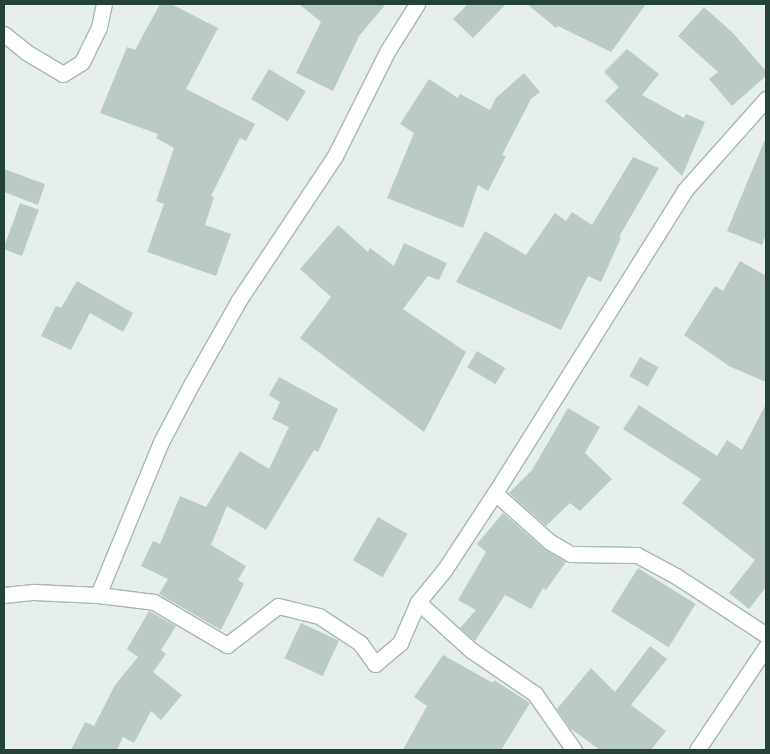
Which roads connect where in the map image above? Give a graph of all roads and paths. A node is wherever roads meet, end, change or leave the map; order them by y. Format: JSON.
{"nodes":[{"id":1,"x":104,"y":4,"type":"edge"},
{"id":2,"x":417,"y":4,"type":"edge"},
{"id":3,"x":4,"y":34,"type":"edge"},
{"id":4,"x":766,"y":98,"type":"edge"},
{"id":5,"x":496,"y":493,"type":"junction"},
{"id":6,"x":4,"y":595,"type":"edge"},
{"id":7,"x":98,"y":595,"type":"junction"},
{"id":8,"x":418,"y":602,"type":"junction"},
{"id":9,"x":766,"y":635,"type":"edge"},
{"id":10,"x":766,"y":647,"type":"edge"},
{"id":11,"x":574,"y":750,"type":"edge"},
{"id":12,"x":697,"y":750,"type":"edge"}],
"edges":[{"from":1,"to":3,"type":"street"},
{"from":2,"to":7,"type":"street"},
{"from":4,"to":5,"type":"street"},
{"from":5,"to":8,"type":"street"},
{"from":5,"to":9,"type":"street"},
{"from":6,"to":7,"type":"street"},
{"from":7,"to":8,"type":"street"},
{"from":8,"to":11,"type":"street"},
{"from":10,"to":12,"type":"street"}]}
